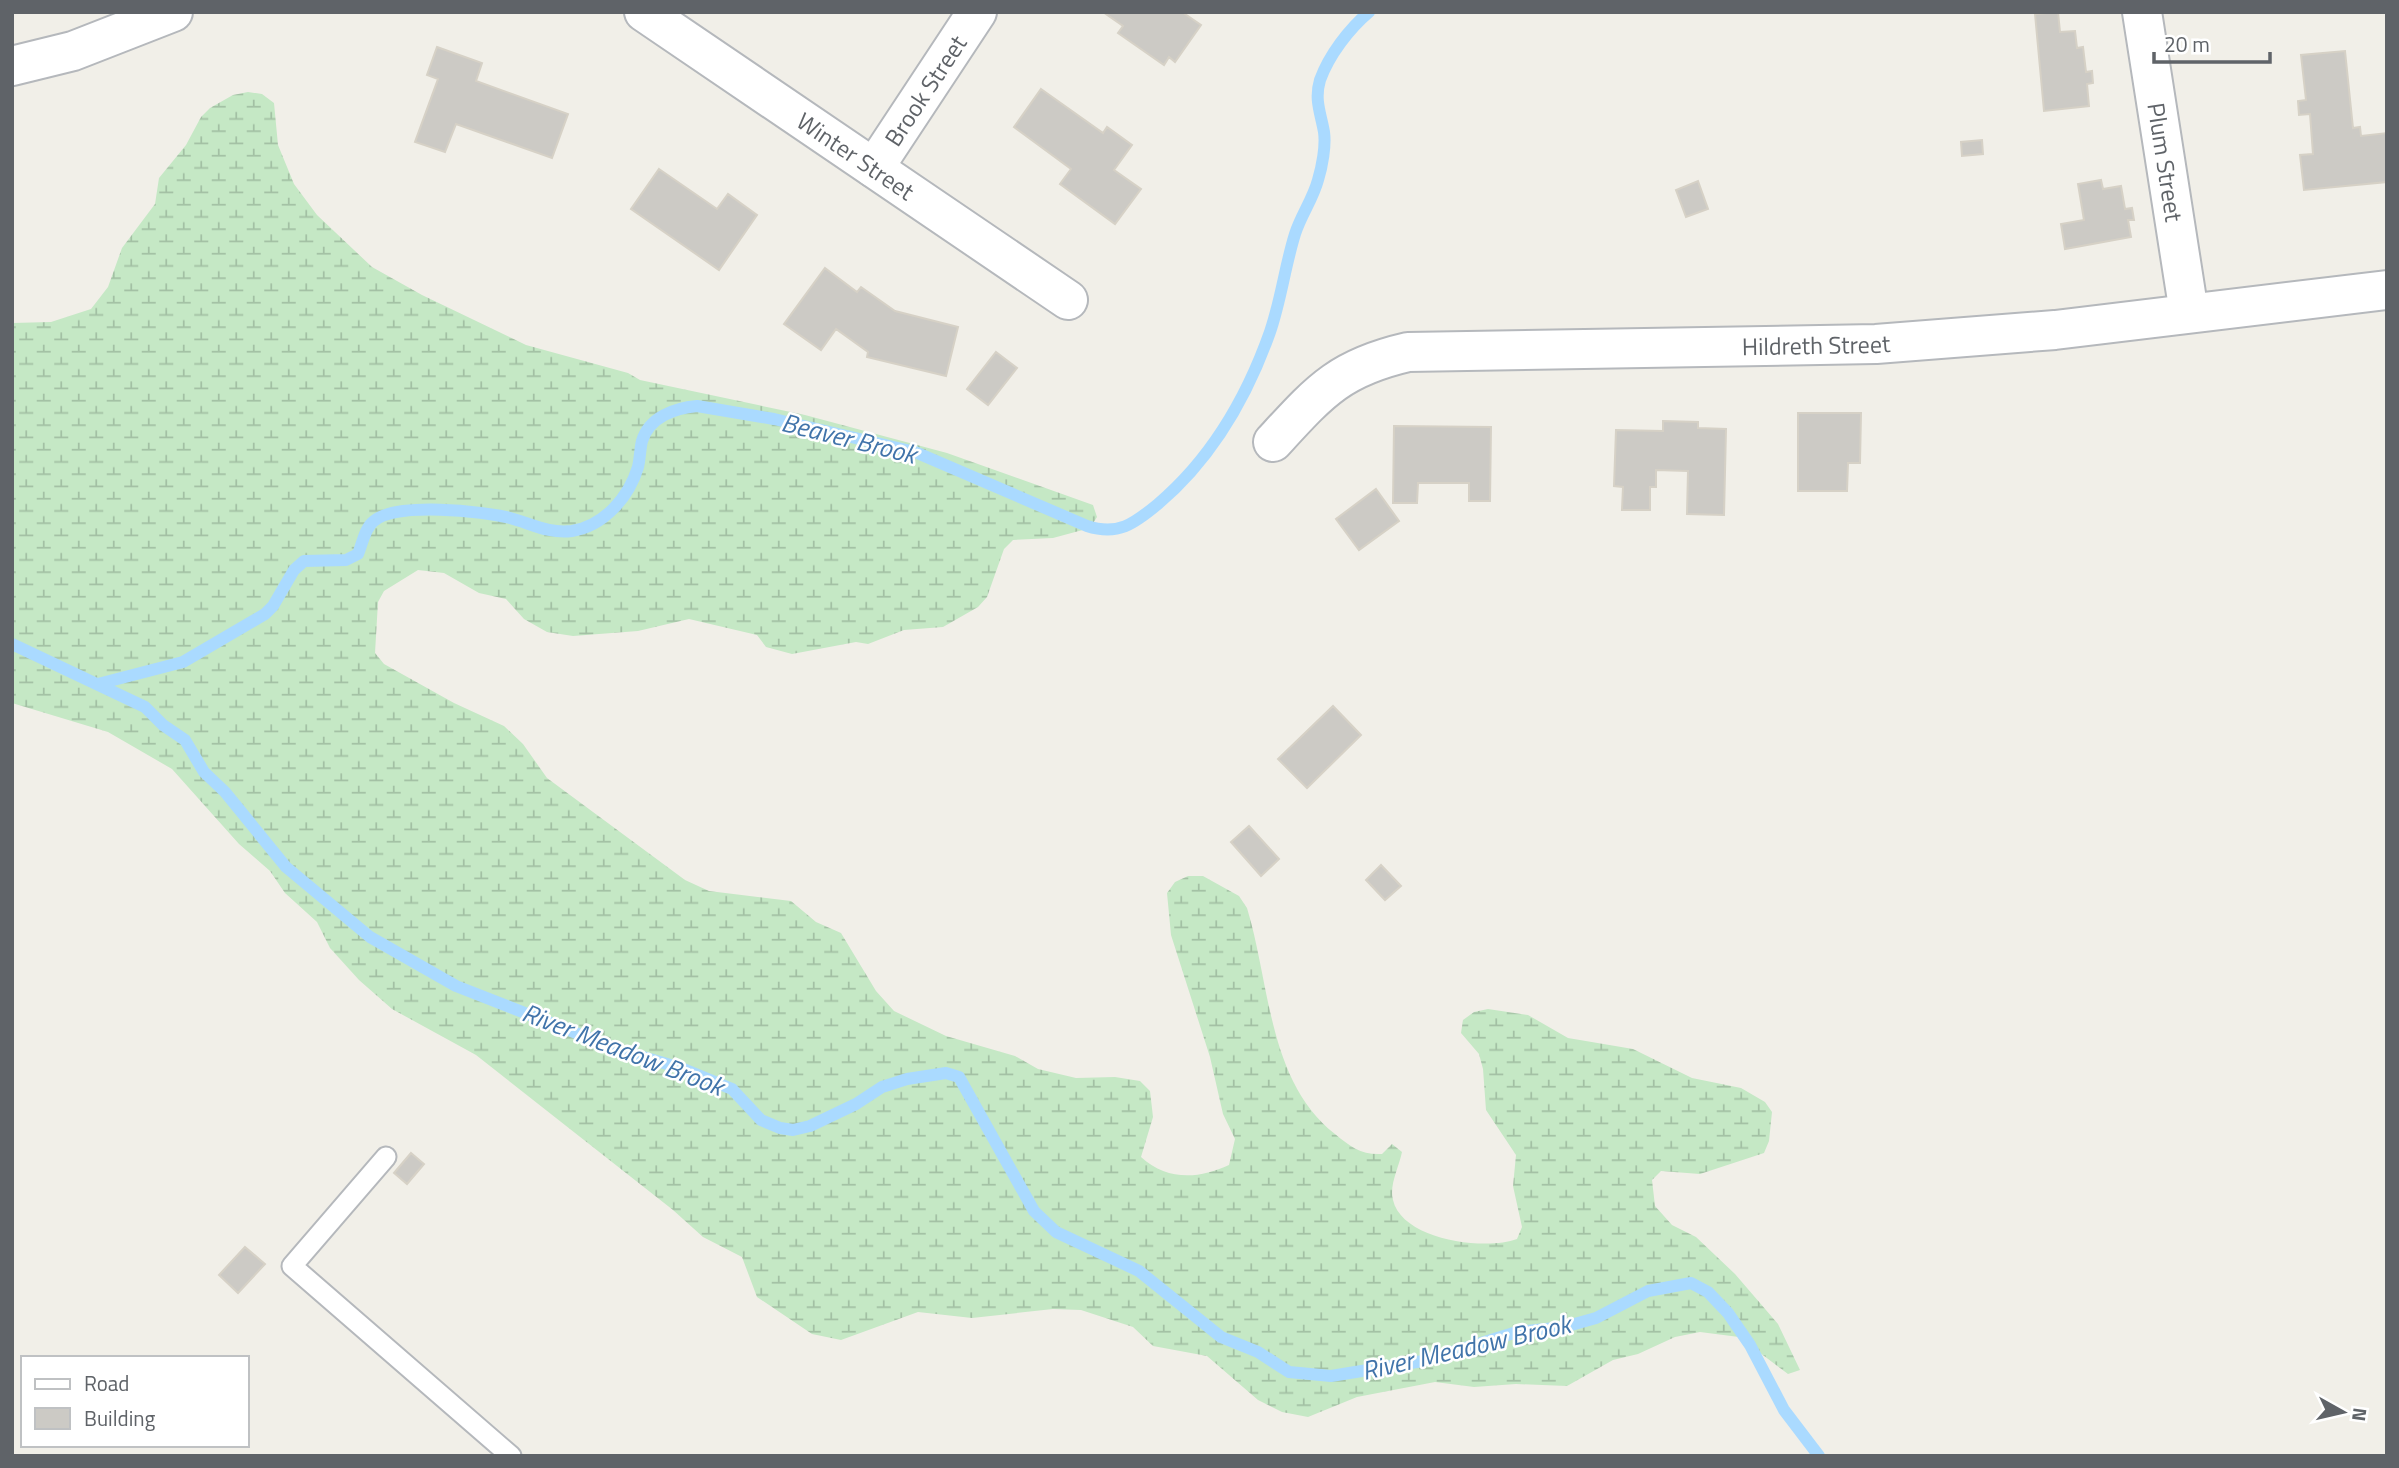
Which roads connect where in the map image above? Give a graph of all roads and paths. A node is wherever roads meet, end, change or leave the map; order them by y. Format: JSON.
{"nodes":[{"id":1,"x":173,"y":12,"type":"edge"},
{"id":2,"x":644,"y":12,"type":"edge"},
{"id":3,"x":978,"y":12,"type":"edge"},
{"id":4,"x":2142,"y":12,"type":"edge"},
{"id":5,"x":12,"y":66,"type":"edge"},
{"id":6,"x":874,"y":168,"type":"junction"},
{"id":7,"x":2387,"y":290,"type":"edge"},
{"id":8,"x":1068,"y":300,"type":"dead end"},
{"id":9,"x":2189,"y":313,"type":"junction"},
{"id":10,"x":1273,"y":442,"type":"dead end"},
{"id":11,"x":386,"y":1157,"type":"dead end"},
{"id":12,"x":510,"y":1456,"type":"edge"}],
"edges":[{"from":1,"to":5,"type":"street"},
{"from":2,"to":6,"type":"street","name":"Winter Street"},
{"from":3,"to":6,"type":"street","name":"Brook Street"},
{"from":4,"to":9,"type":"street","name":"Plum Street"},
{"from":6,"to":8,"type":"street","name":"Winter Street"},
{"from":7,"to":9,"type":"street","name":"Hildreth Street"},
{"from":9,"to":10,"type":"street","name":"Hildreth Street"},
{"from":11,"to":12,"type":"lane"}]}
